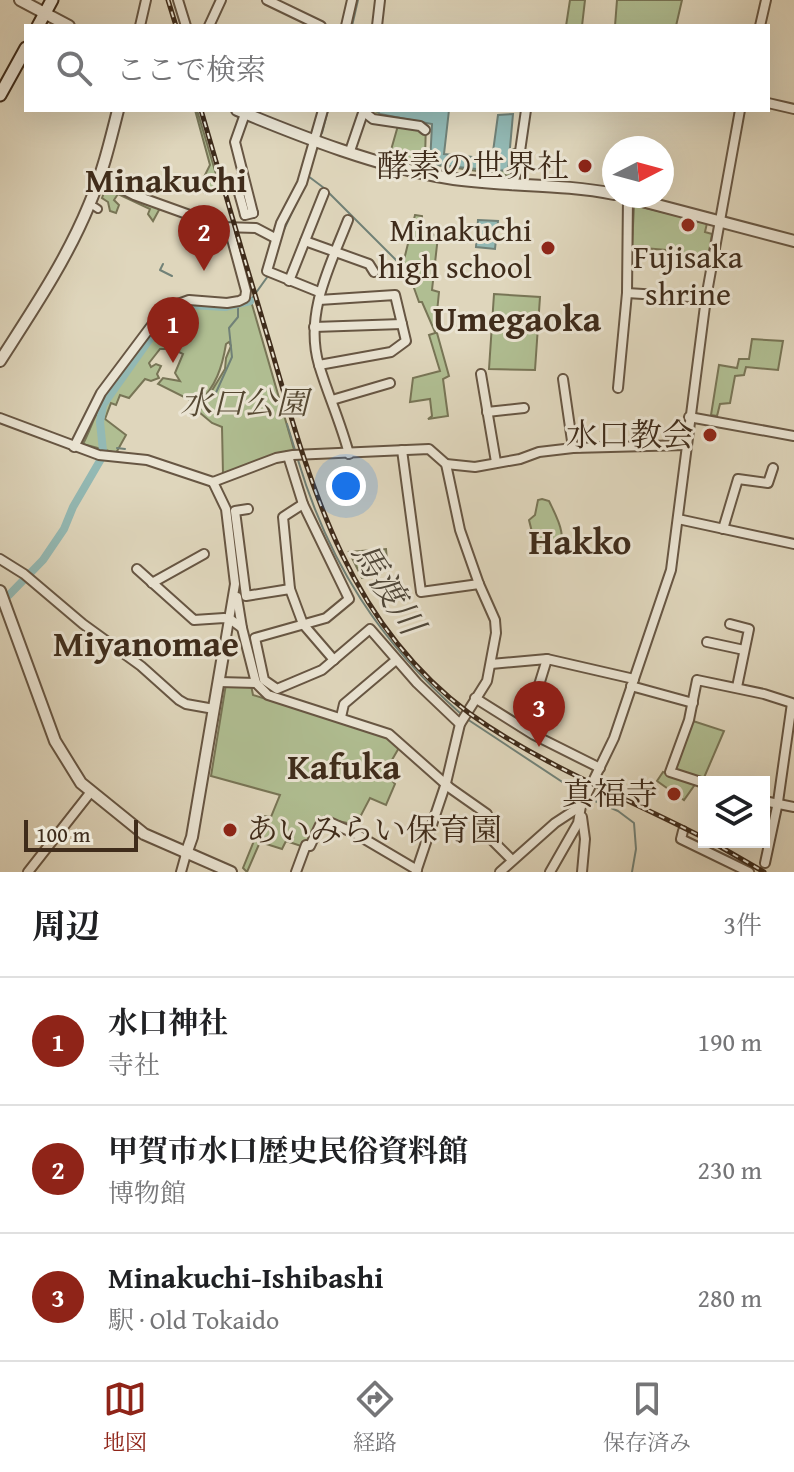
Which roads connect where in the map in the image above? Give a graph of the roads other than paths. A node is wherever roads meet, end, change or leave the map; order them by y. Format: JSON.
{"nodes":[{"id":1,"x":20,"y":0,"type":"edge"},
{"id":2,"x":52,"y":0,"type":"edge"},
{"id":3,"x":146,"y":0,"type":"edge"},
{"id":4,"x":178,"y":0,"type":"edge"},
{"id":5,"x":221,"y":0,"type":"edge"},
{"id":6,"x":267,"y":0,"type":"edge"},
{"id":7,"x":352,"y":0,"type":"edge"},
{"id":8,"x":380,"y":0,"type":"edge"},
{"id":9,"x":766,"y":0,"type":"edge"},
{"id":10,"x":45,"y":13,"type":"junction"},
{"id":11,"x":39,"y":24,"type":"edge"},
{"id":12,"x":65,"y":24,"type":"edge"},
{"id":13,"x":140,"y":24,"type":"edge"},
{"id":14,"x":185,"y":24,"type":"edge"},
{"id":15,"x":210,"y":24,"type":"edge"},
{"id":16,"x":317,"y":24,"type":"edge"},
{"id":17,"x":346,"y":24,"type":"edge"},
{"id":18,"x":377,"y":24,"type":"edge"},
{"id":19,"x":760,"y":24,"type":"edge"},
{"id":20,"x":24,"y":52,"type":"edge"},
{"id":21,"x":0,"y":95,"type":"edge"},
{"id":22,"x":770,"y":103,"type":"edge"},
{"id":23,"x":794,"y":109,"type":"edge"},
{"id":24,"x":117,"y":112,"type":"edge"},
{"id":25,"x":243,"y":112,"type":"edge"},
{"id":26,"x":246,"y":112,"type":"edge"},
{"id":27,"x":322,"y":112,"type":"edge"},
{"id":28,"x":364,"y":112,"type":"edge"},
{"id":29,"x":365,"y":112,"type":"edge"},
{"id":30,"x":526,"y":112,"type":"edge"},
{"id":31,"x":740,"y":112,"type":"edge"},
{"id":32,"x":425,"y":130,"type":"dead end"},
{"id":33,"x":315,"y":139,"type":"junction"},
{"id":34,"x":350,"y":151,"type":"junction"},
{"id":35,"x":99,"y":177,"type":"junction"},
{"id":36,"x":244,"y":179,"type":"dead end"},
{"id":37,"x":512,"y":185,"type":"junction"},
{"id":38,"x":324,"y":193,"type":"dead end"},
{"id":39,"x":602,"y":193,"type":"edge"},
{"id":40,"x":625,"y":208,"type":"edge"},
{"id":41,"x":666,"y":208,"type":"edge"},
{"id":42,"x":348,"y":220,"type":"dead end"},
{"id":43,"x":719,"y":222,"type":"junction"},
{"id":44,"x":229,"y":228,"type":"junction"},
{"id":45,"x":275,"y":238,"type":"junction"},
{"id":46,"x":305,"y":241,"type":"junction"},
{"id":47,"x":794,"y":241,"type":"edge"},
{"id":48,"x":335,"y":252,"type":"junction"},
{"id":49,"x":374,"y":272,"type":"dead end"},
{"id":50,"x":289,"y":281,"type":"junction"},
{"id":51,"x":627,"y":293,"type":"junction"},
{"id":52,"x":319,"y":296,"type":"junction"},
{"id":53,"x":706,"y":298,"type":"junction"},
{"id":54,"x":402,"y":324,"type":"junction"},
{"id":55,"x":314,"y":327,"type":"junction"},
{"id":56,"x":0,"y":361,"type":"edge"},
{"id":57,"x":319,"y":365,"type":"junction"},
{"id":58,"x":481,"y":374,"type":"dead end"},
{"id":59,"x":563,"y":379,"type":"dead end"},
{"id":60,"x":390,"y":383,"type":"dead end"},
{"id":61,"x":618,"y":388,"type":"dead end"},
{"id":62,"x":332,"y":400,"type":"junction"},
{"id":63,"x":524,"y":408,"type":"dead end"},
{"id":64,"x":487,"y":412,"type":"junction"},
{"id":65,"x":689,"y":417,"type":"junction"},
{"id":66,"x":0,"y":418,"type":"edge"},
{"id":67,"x":794,"y":436,"type":"edge"},
{"id":68,"x":686,"y":445,"type":"junction"},
{"id":69,"x":74,"y":447,"type":"junction"},
{"id":70,"x":573,"y":448,"type":"junction"},
{"id":71,"x":402,"y":450,"type":"junction"},
{"id":72,"x":349,"y":454,"type":"junction"},
{"id":73,"x":293,"y":455,"type":"junction"},
{"id":74,"x":496,"y":462,"type":"junction"},
{"id":75,"x":446,"y":464,"type":"junction"},
{"id":76,"x":773,"y":468,"type":"dead end"},
{"id":77,"x":213,"y":482,"type":"junction"},
{"id":78,"x":303,"y":504,"type":"junction"},
{"id":79,"x":248,"y":509,"type":"dead end"},
{"id":80,"x":678,"y":519,"type":"junction"},
{"id":81,"x":723,"y":529,"type":"junction"},
{"id":82,"x":794,"y":544,"type":"edge"},
{"id":83,"x":204,"y":554,"type":"dead end"},
{"id":84,"x":0,"y":559,"type":"edge"},
{"id":85,"x":137,"y":569,"type":"dead end"},
{"id":86,"x":152,"y":583,"type":"junction"},
{"id":87,"x":235,"y":584,"type":"junction"},
{"id":88,"x":479,"y":584,"type":"junction"},
{"id":89,"x":290,"y":589,"type":"junction"},
{"id":90,"x":0,"y":591,"type":"edge"},
{"id":91,"x":230,"y":619,"type":"junction"},
{"id":92,"x":303,"y":624,"type":"junction"},
{"id":93,"x":730,"y":624,"type":"dead end"},
{"id":94,"x":242,"y":628,"type":"junction"},
{"id":95,"x":707,"y":642,"type":"dead end"},
{"id":96,"x":744,"y":650,"type":"junction"},
{"id":97,"x":223,"y":655,"type":"joint"},
{"id":98,"x":547,"y":659,"type":"junction"},
{"id":99,"x":334,"y":660,"type":"junction"},
{"id":100,"x":396,"y":660,"type":"junction"},
{"id":101,"x":491,"y":664,"type":"junction"},
{"id":102,"x":219,"y":682,"type":"junction"},
{"id":103,"x":256,"y":683,"type":"junction"},
{"id":104,"x":632,"y":683,"type":"junction"},
{"id":105,"x":737,"y":687,"type":"junction"},
{"id":106,"x":475,"y":698,"type":"junction"},
{"id":107,"x":693,"y":703,"type":"junction"},
{"id":108,"x":214,"y":709,"type":"junction"},
{"id":109,"x":341,"y":717,"type":"junction"},
{"id":110,"x":460,"y":724,"type":"junction"},
{"id":111,"x":522,"y":727,"type":"junction"},
{"id":112,"x":600,"y":768,"type":"junction"},
{"id":113,"x":698,"y":781,"type":"edge"},
{"id":114,"x":446,"y":783,"type":"junction"},
{"id":115,"x":90,"y":793,"type":"junction"},
{"id":116,"x":770,"y":801,"type":"edge"},
{"id":117,"x":778,"y":802,"type":"junction"},
{"id":118,"x":583,"y":803,"type":"junction"},
{"id":119,"x":794,"y":807,"type":"edge"},
{"id":120,"x":770,"y":824,"type":"edge"},
{"id":121,"x":683,"y":831,"type":"dead end"},
{"id":122,"x":766,"y":848,"type":"edge"},
{"id":123,"x":186,"y":854,"type":"junction"},
{"id":124,"x":512,"y":860,"type":"junction"},
{"id":125,"x":765,"y":863,"type":"dead end"},
{"id":126,"x":417,"y":871,"type":"edge"},
{"id":127,"x":28,"y":872,"type":"edge"},
{"id":128,"x":181,"y":872,"type":"edge"},
{"id":129,"x":231,"y":872,"type":"edge"},
{"id":130,"x":296,"y":872,"type":"edge"},
{"id":131,"x":500,"y":872,"type":"edge"},
{"id":132,"x":550,"y":872,"type":"edge"},
{"id":133,"x":582,"y":872,"type":"edge"},
{"id":134,"x":749,"y":872,"type":"edge"}],
"edges":[{"from":1,"to":10,"type":"street"},
{"from":2,"to":10,"type":"main road"},
{"from":3,"to":13,"type":"street"},
{"from":4,"to":14,"type":"street"},
{"from":5,"to":15,"type":"street"},
{"from":6,"to":16,"type":"street"},
{"from":7,"to":17,"type":"street"},
{"from":8,"to":18,"type":"street"},
{"from":9,"to":19,"type":"street"},
{"from":10,"to":11,"type":"main road"},
{"from":10,"to":12,"type":"street"},
{"from":20,"to":21,"type":"main road"},
{"from":22,"to":23,"type":"street"},
{"from":24,"to":35,"type":"street"},
{"from":25,"to":36,"type":"street"},
{"from":26,"to":33,"type":"street"},
{"from":27,"to":33,"type":"street"},
{"from":28,"to":34,"type":"street"},
{"from":29,"to":32,"type":"street"},
{"from":30,"to":37,"type":"street"},
{"from":31,"to":43,"type":"street"},
{"from":33,"to":34,"type":"street"},
{"from":33,"to":45,"type":"street"},
{"from":34,"to":37,"type":"street"},
{"from":35,"to":44,"type":"street"},
{"from":35,"to":56,"type":"street"},
{"from":37,"to":39,"type":"street"},
{"from":38,"to":46,"type":"street"},
{"from":40,"to":51,"type":"street"},
{"from":41,"to":43,"type":"street"},
{"from":42,"to":48,"type":"street"},
{"from":43,"to":47,"type":"street"},
{"from":43,"to":53,"type":"street"},
{"from":44,"to":45,"type":"street"},
{"from":44,"to":69,"type":"street"},
{"from":45,"to":50,"type":"street"},
{"from":46,"to":48,"type":"street"},
{"from":46,"to":50,"type":"street"},
{"from":48,"to":49,"type":"street"},
{"from":48,"to":52,"type":"street"},
{"from":50,"to":52,"type":"street"},
{"from":51,"to":53,"type":"street"},
{"from":51,"to":61,"type":"street"},
{"from":52,"to":54,"type":"street"},
{"from":52,"to":55,"type":"street"},
{"from":53,"to":65,"type":"street"},
{"from":54,"to":55,"type":"street"},
{"from":54,"to":57,"type":"street"},
{"from":55,"to":57,"type":"street"},
{"from":57,"to":62,"type":"street"},
{"from":58,"to":64,"type":"street"},
{"from":59,"to":70,"type":"street"},
{"from":60,"to":62,"type":"street"},
{"from":62,"to":72,"type":"street"},
{"from":63,"to":64,"type":"street"},
{"from":64,"to":74,"type":"street"},
{"from":65,"to":67,"type":"street"},
{"from":65,"to":68,"type":"street"},
{"from":66,"to":69,"type":"street"},
{"from":68,"to":70,"type":"street"},
{"from":68,"to":80,"type":"street"},
{"from":69,"to":77,"type":"street"},
{"from":70,"to":74,"type":"street"},
{"from":71,"to":72,"type":"street"},
{"from":71,"to":75,"type":"street"},
{"from":71,"to":88,"type":"street"},
{"from":72,"to":73,"type":"street"},
{"from":73,"to":77,"type":"street"},
{"from":73,"to":78,"type":"street"},
{"from":74,"to":75,"type":"street"},
{"from":75,"to":88,"type":"street"},
{"from":76,"to":81,"type":"street"},
{"from":77,"to":87,"type":"street"},
{"from":78,"to":89,"type":"street"},
{"from":78,"to":92,"type":"street"},
{"from":79,"to":89,"type":"street"},
{"from":80,"to":81,"type":"street"},
{"from":80,"to":104,"type":"street"},
{"from":81,"to":82,"type":"street"},
{"from":83,"to":86,"type":"street"},
{"from":84,"to":108,"type":"street"},
{"from":85,"to":86,"type":"street"},
{"from":86,"to":91,"type":"street"},
{"from":87,"to":91,"type":"street"},
{"from":87,"to":94,"type":"street"},
{"from":88,"to":101,"type":"street"},
{"from":89,"to":92,"type":"street"},
{"from":90,"to":115,"type":"street"},
{"from":91,"to":94,"type":"street"},
{"from":91,"to":97,"type":"street"},
{"from":92,"to":99,"type":"street"},
{"from":92,"to":99,"type":"street"},
{"from":93,"to":96,"type":"street"},
{"from":94,"to":103,"type":"street"},
{"from":95,"to":96,"type":"street"},
{"from":96,"to":105,"type":"street"},
{"from":97,"to":102,"type":"street"},
{"from":98,"to":101,"type":"street"},
{"from":98,"to":104,"type":"street"},
{"from":98,"to":111,"type":"street"},
{"from":99,"to":100,"type":"street"},
{"from":100,"to":109,"type":"street"},
{"from":100,"to":110,"type":"street"},
{"from":101,"to":106,"type":"street"},
{"from":102,"to":103,"type":"street"},
{"from":102,"to":108,"type":"street"},
{"from":103,"to":109,"type":"street"},
{"from":104,"to":107,"type":"street"},
{"from":104,"to":112,"type":"street"},
{"from":105,"to":107,"type":"street"},
{"from":105,"to":117,"type":"street"},
{"from":106,"to":110,"type":"street"},
{"from":106,"to":111,"type":"street"},
{"from":107,"to":113,"type":"street"},
{"from":108,"to":123,"type":"street"},
{"from":109,"to":114,"type":"street"},
{"from":110,"to":114,"type":"street"},
{"from":111,"to":112,"type":"street"},
{"from":112,"to":118,"type":"street"},
{"from":114,"to":124,"type":"street"},
{"from":114,"to":126,"type":"street"},
{"from":115,"to":123,"type":"street"},
{"from":115,"to":127,"type":"street"},
{"from":116,"to":117,"type":"street"},
{"from":117,"to":119,"type":"street"},
{"from":117,"to":120,"type":"street"},
{"from":118,"to":124,"type":"street"},
{"from":118,"to":132,"type":"street"},
{"from":118,"to":133,"type":"street"},
{"from":121,"to":134,"type":"street"},
{"from":122,"to":125,"type":"street"},
{"from":123,"to":128,"type":"street"},
{"from":123,"to":129,"type":"street"},
{"from":124,"to":131,"type":"street"},
{"from":126,"to":130,"type":"street"}]}
